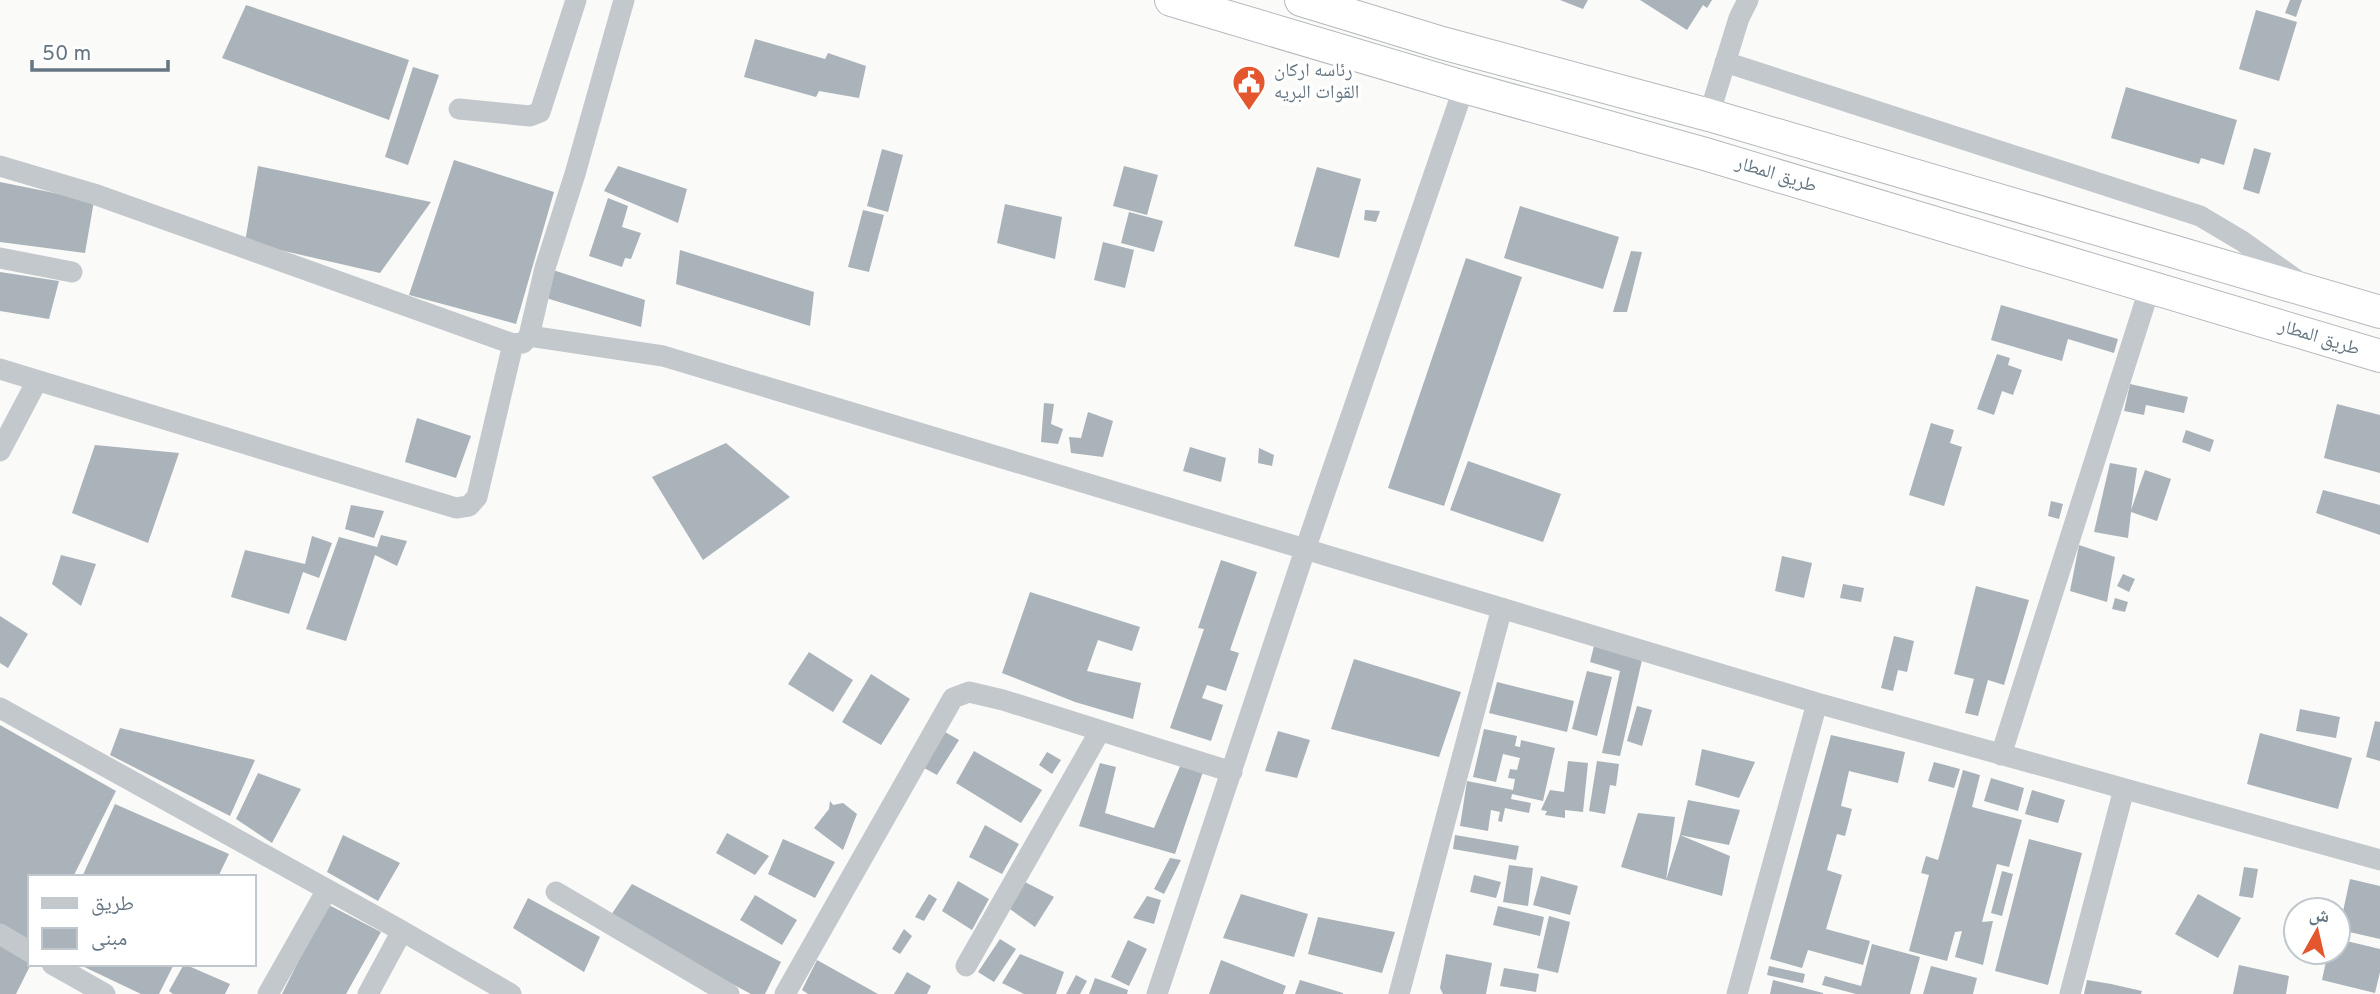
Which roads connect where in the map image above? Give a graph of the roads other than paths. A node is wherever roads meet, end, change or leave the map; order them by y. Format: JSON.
{"nodes":[{"id":1,"x":576,"y":0,"type":"edge"},
{"id":2,"x":624,"y":0,"type":"edge"},
{"id":3,"x":1171,"y":0,"type":"edge"},
{"id":4,"x":1301,"y":0,"type":"edge"},
{"id":5,"x":1748,"y":0,"type":"edge"},
{"id":6,"x":1725,"y":62,"type":"junction"},
{"id":7,"x":1464,"y":87,"type":"junction"},
{"id":8,"x":459,"y":109,"type":"dead end"},
{"id":9,"x":1709,"y":115,"type":"junction"},
{"id":10,"x":0,"y":166,"type":"edge"},
{"id":11,"x":0,"y":258,"type":"edge"},
{"id":12,"x":72,"y":272,"type":"dead end"},
{"id":13,"x":2150,"y":287,"type":"junction"},
{"id":14,"x":2314,"y":292,"type":"junction"},
{"id":15,"x":2380,"y":312,"type":"edge"},
{"id":16,"x":521,"y":340,"type":"junction"},
{"id":17,"x":2380,"y":356,"type":"edge"},
{"id":18,"x":0,"y":369,"type":"edge"},
{"id":19,"x":37,"y":381,"type":"junction"},
{"id":20,"x":0,"y":452,"type":"edge"},
{"id":21,"x":1305,"y":550,"type":"junction"},
{"id":22,"x":1502,"y":608,"type":"junction"},
{"id":23,"x":1817,"y":703,"type":"junction"},
{"id":24,"x":0,"y":708,"type":"edge"},
{"id":25,"x":1100,"y":732,"type":"junction"},
{"id":26,"x":2001,"y":755,"type":"junction"},
{"id":27,"x":1232,"y":772,"type":"junction"},
{"id":28,"x":2124,"y":789,"type":"junction"},
{"id":29,"x":2380,"y":860,"type":"edge"},
{"id":30,"x":327,"y":890,"type":"junction"},
{"id":31,"x":556,"y":892,"type":"dead end"},
{"id":32,"x":402,"y":931,"type":"junction"},
{"id":33,"x":0,"y":934,"type":"edge"},
{"id":34,"x":28,"y":950,"type":"edge"},
{"id":35,"x":56,"y":966,"type":"edge"},
{"id":36,"x":966,"y":966,"type":"dead end"},
{"id":37,"x":105,"y":994,"type":"edge"},
{"id":38,"x":268,"y":994,"type":"edge"},
{"id":39,"x":368,"y":994,"type":"edge"},
{"id":40,"x":511,"y":994,"type":"edge"},
{"id":41,"x":729,"y":994,"type":"edge"},
{"id":42,"x":785,"y":994,"type":"edge"},
{"id":43,"x":1157,"y":994,"type":"edge"},
{"id":44,"x":1399,"y":994,"type":"edge"},
{"id":45,"x":1737,"y":994,"type":"edge"},
{"id":46,"x":2070,"y":994,"type":"edge"}],
"edges":[{"from":1,"to":8,"type":"street"},
{"from":2,"to":16,"type":"street"},
{"from":3,"to":7,"type":"highway","name":"طريق المطار"},
{"from":4,"to":9,"type":"highway","name":"طريق المطار"},
{"from":5,"to":6,"type":"street"},
{"from":6,"to":9,"type":"street"},
{"from":6,"to":14,"type":"street"},
{"from":7,"to":13,"type":"highway","name":"طريق المطار"},
{"from":7,"to":21,"type":"street"},
{"from":9,"to":14,"type":"highway","name":"طريق المطار"},
{"from":10,"to":16,"type":"street"},
{"from":11,"to":12,"type":"street"},
{"from":13,"to":17,"type":"highway","name":"طريق المطار"},
{"from":13,"to":26,"type":"street"},
{"from":14,"to":15,"type":"highway","name":"طريق المطار"},
{"from":16,"to":19,"type":"street"},
{"from":16,"to":21,"type":"street"},
{"from":18,"to":19,"type":"street"},
{"from":19,"to":20,"type":"street"},
{"from":21,"to":22,"type":"street"},
{"from":21,"to":27,"type":"street"},
{"from":22,"to":23,"type":"street"},
{"from":22,"to":44,"type":"street"},
{"from":23,"to":26,"type":"street"},
{"from":23,"to":45,"type":"street"},
{"from":24,"to":30,"type":"street"},
{"from":25,"to":27,"type":"street"},
{"from":25,"to":36,"type":"street"},
{"from":25,"to":42,"type":"street"},
{"from":26,"to":28,"type":"street"},
{"from":27,"to":43,"type":"street"},
{"from":28,"to":29,"type":"street"},
{"from":28,"to":46,"type":"street"},
{"from":30,"to":32,"type":"street"},
{"from":30,"to":38,"type":"street"},
{"from":31,"to":41,"type":"street"},
{"from":32,"to":39,"type":"street"},
{"from":32,"to":40,"type":"street"},
{"from":33,"to":34,"type":"street"},
{"from":35,"to":37,"type":"street"}]}
